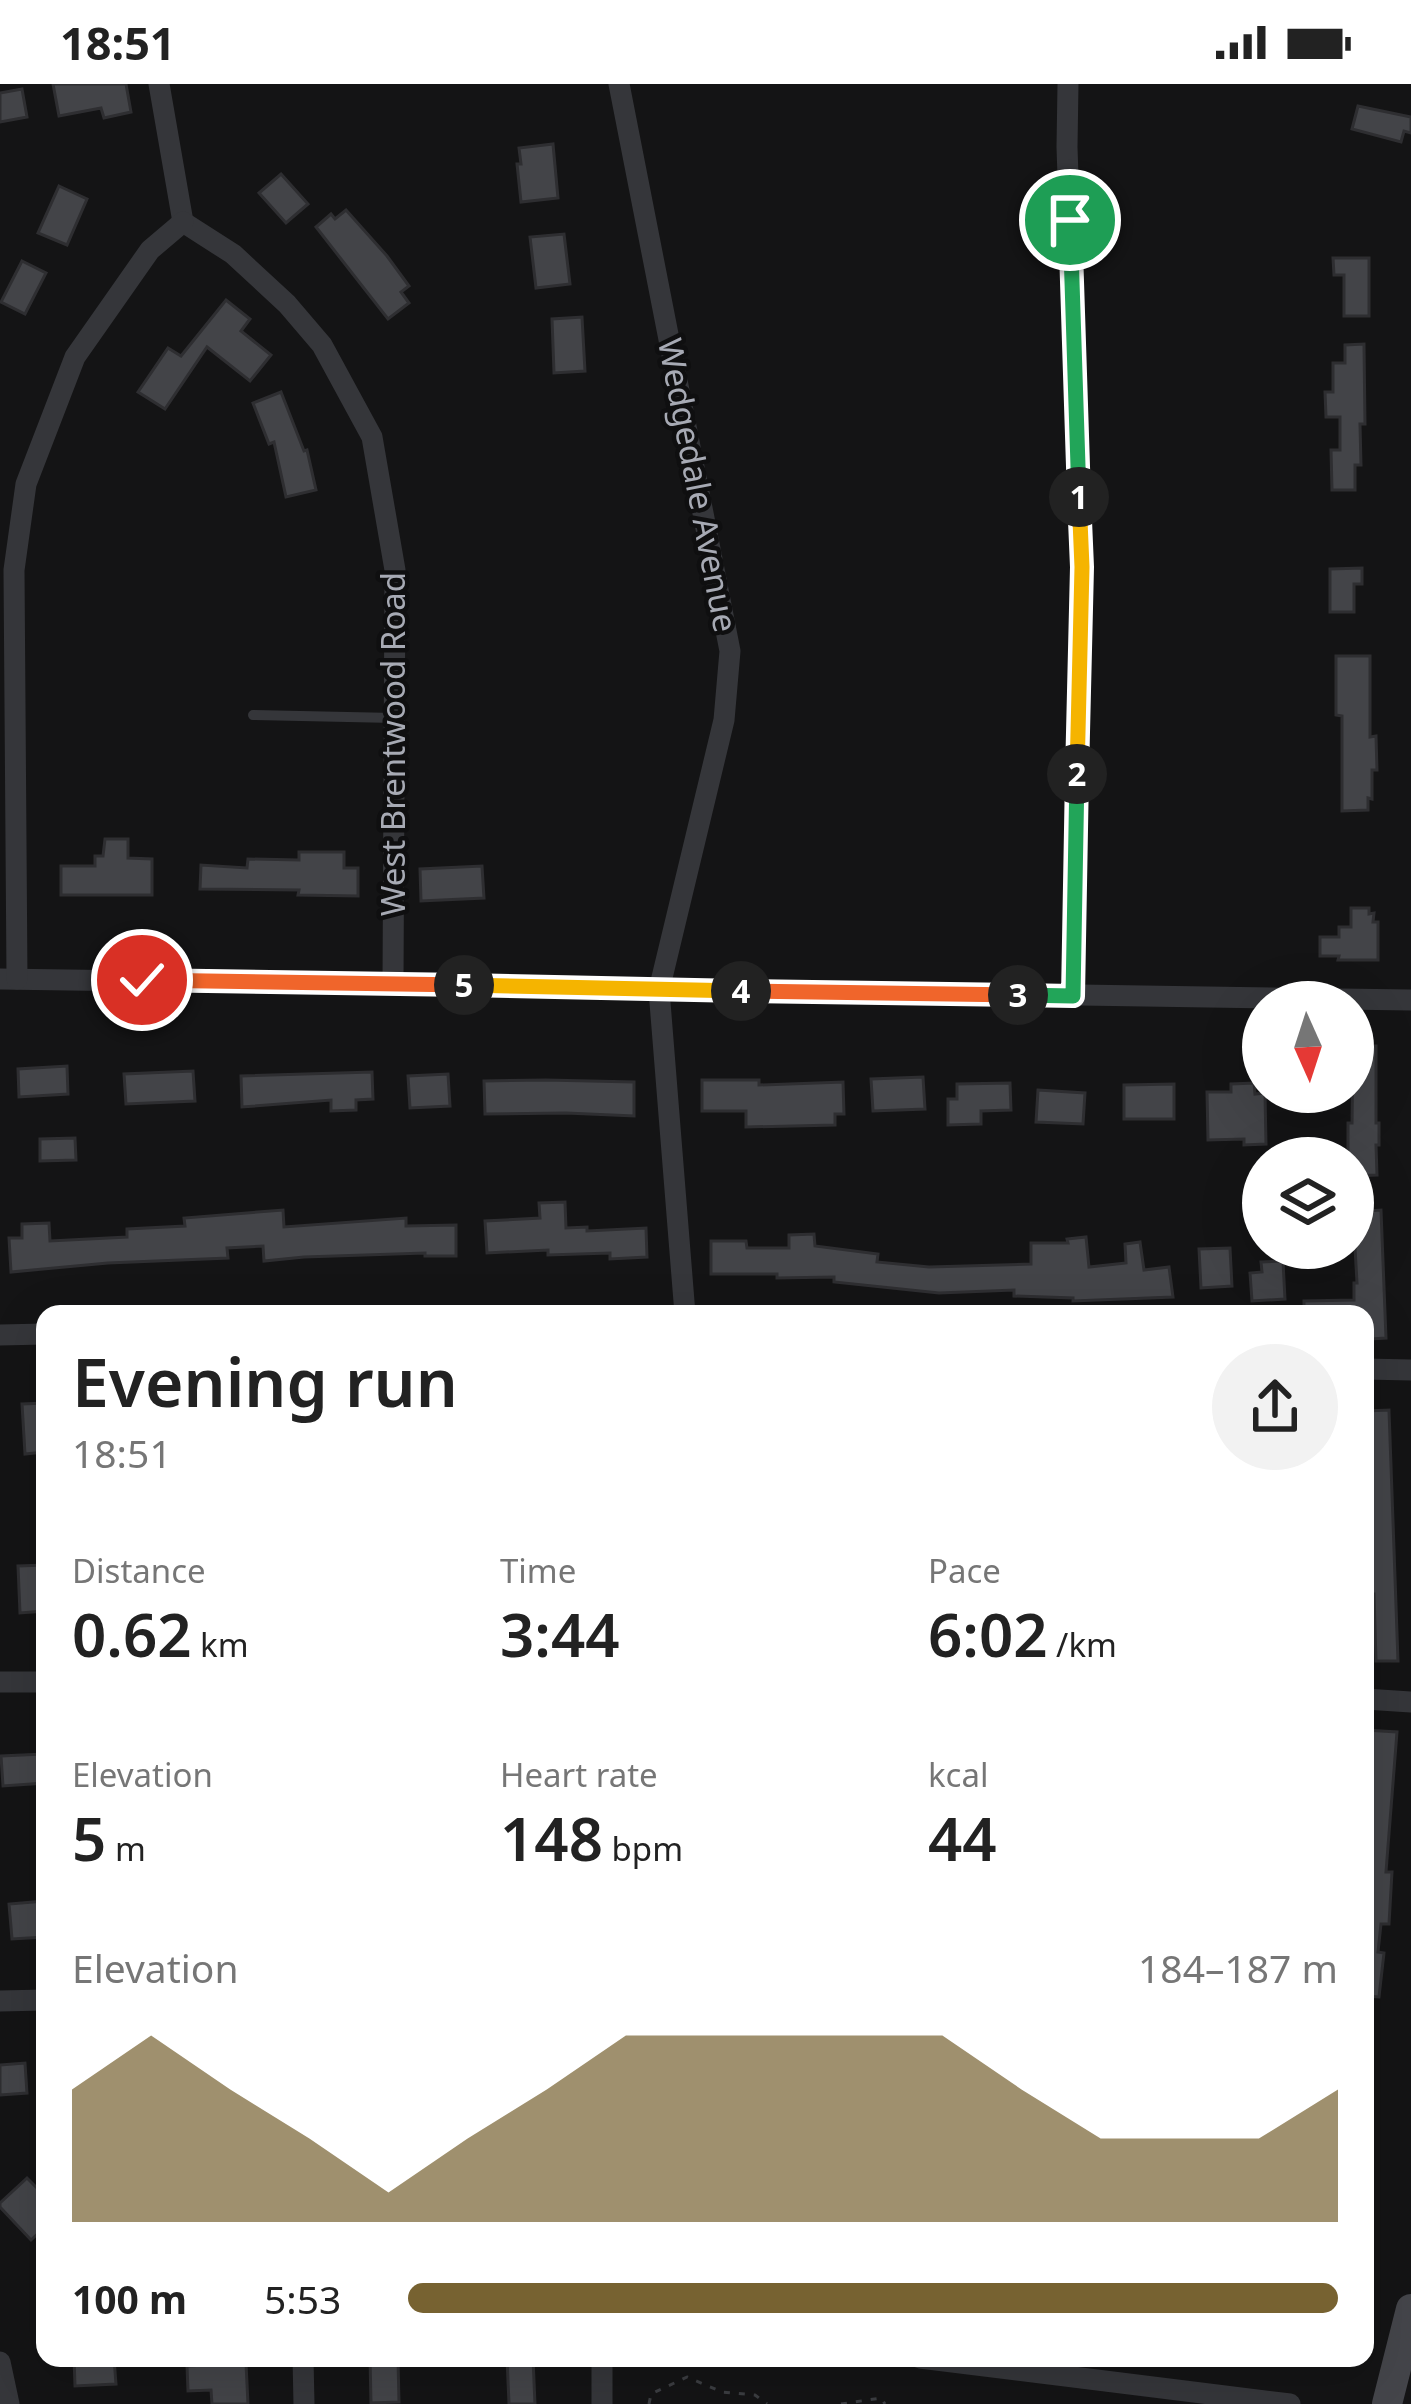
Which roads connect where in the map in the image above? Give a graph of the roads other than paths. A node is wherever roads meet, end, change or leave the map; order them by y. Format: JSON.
{"nodes":[{"id":1,"x":159,"y":84,"type":"edge"},
{"id":2,"x":619,"y":84,"type":"edge"},
{"id":3,"x":1068,"y":84,"type":"edge"},
{"id":4,"x":183,"y":222,"type":"junction"},
{"id":5,"x":253,"y":715,"type":"dead end"},
{"id":6,"x":394,"y":718,"type":"junction"},
{"id":7,"x":8,"y":979,"type":"edge"},
{"id":8,"x":393,"y":984,"type":"junction"},
{"id":9,"x":659,"y":990,"type":"junction"},
{"id":10,"x":1073,"y":996,"type":"junction"},
{"id":11,"x":1411,"y":1000,"type":"edge"},
{"id":12,"x":684,"y":1305,"type":"edge"},
{"id":13,"x":36,"y":1334,"type":"edge"},
{"id":14,"x":0,"y":1335,"type":"edge"},
{"id":15,"x":1374,"y":1369,"type":"edge"},
{"id":16,"x":1411,"y":1370,"type":"edge"},
{"id":17,"x":0,"y":1682,"type":"edge"},
{"id":18,"x":36,"y":1682,"type":"edge"},
{"id":19,"x":1374,"y":1700,"type":"edge"},
{"id":20,"x":1411,"y":1702,"type":"edge"},
{"id":21,"x":36,"y":2000,"type":"edge"},
{"id":22,"x":0,"y":2001,"type":"edge"},
{"id":23,"x":1411,"y":2309,"type":"edge"},
{"id":24,"x":0,"y":2362,"type":"edge"},
{"id":25,"x":303,"y":2367,"type":"edge"},
{"id":26,"x":602,"y":2367,"type":"edge"},
{"id":27,"x":992,"y":2367,"type":"edge"},
{"id":28,"x":9,"y":2404,"type":"edge"},
{"id":29,"x":304,"y":2404,"type":"edge"},
{"id":30,"x":602,"y":2404,"type":"edge"},
{"id":31,"x":1290,"y":2404,"type":"edge"},
{"id":32,"x":1387,"y":2404,"type":"edge"}],
"edges":[{"from":1,"to":4,"type":"street"},
{"from":2,"to":9,"type":"street","name":"Wedgedale Avenue"},
{"from":3,"to":10,"type":"street"},
{"from":4,"to":6,"type":"street","name":"West Brentwood Road"},
{"from":4,"to":7,"type":"street"},
{"from":5,"to":6,"type":"lane"},
{"from":6,"to":8,"type":"street","name":"West Brentwood Road"},
{"from":7,"to":8,"type":"street"},
{"from":8,"to":9,"type":"street"},
{"from":9,"to":10,"type":"street"},
{"from":9,"to":12,"type":"street","name":"Wedgedale Avenue"},
{"from":10,"to":11,"type":"street"},
{"from":13,"to":14,"type":"street"},
{"from":15,"to":16,"type":"street"},
{"from":17,"to":18,"type":"street"},
{"from":19,"to":20,"type":"street"},
{"from":21,"to":22,"type":"street"},
{"from":23,"to":32,"type":"main road"},
{"from":24,"to":28,"type":"street"},
{"from":25,"to":29,"type":"street"},
{"from":26,"to":30,"type":"street"},
{"from":27,"to":31,"type":"street"}]}
